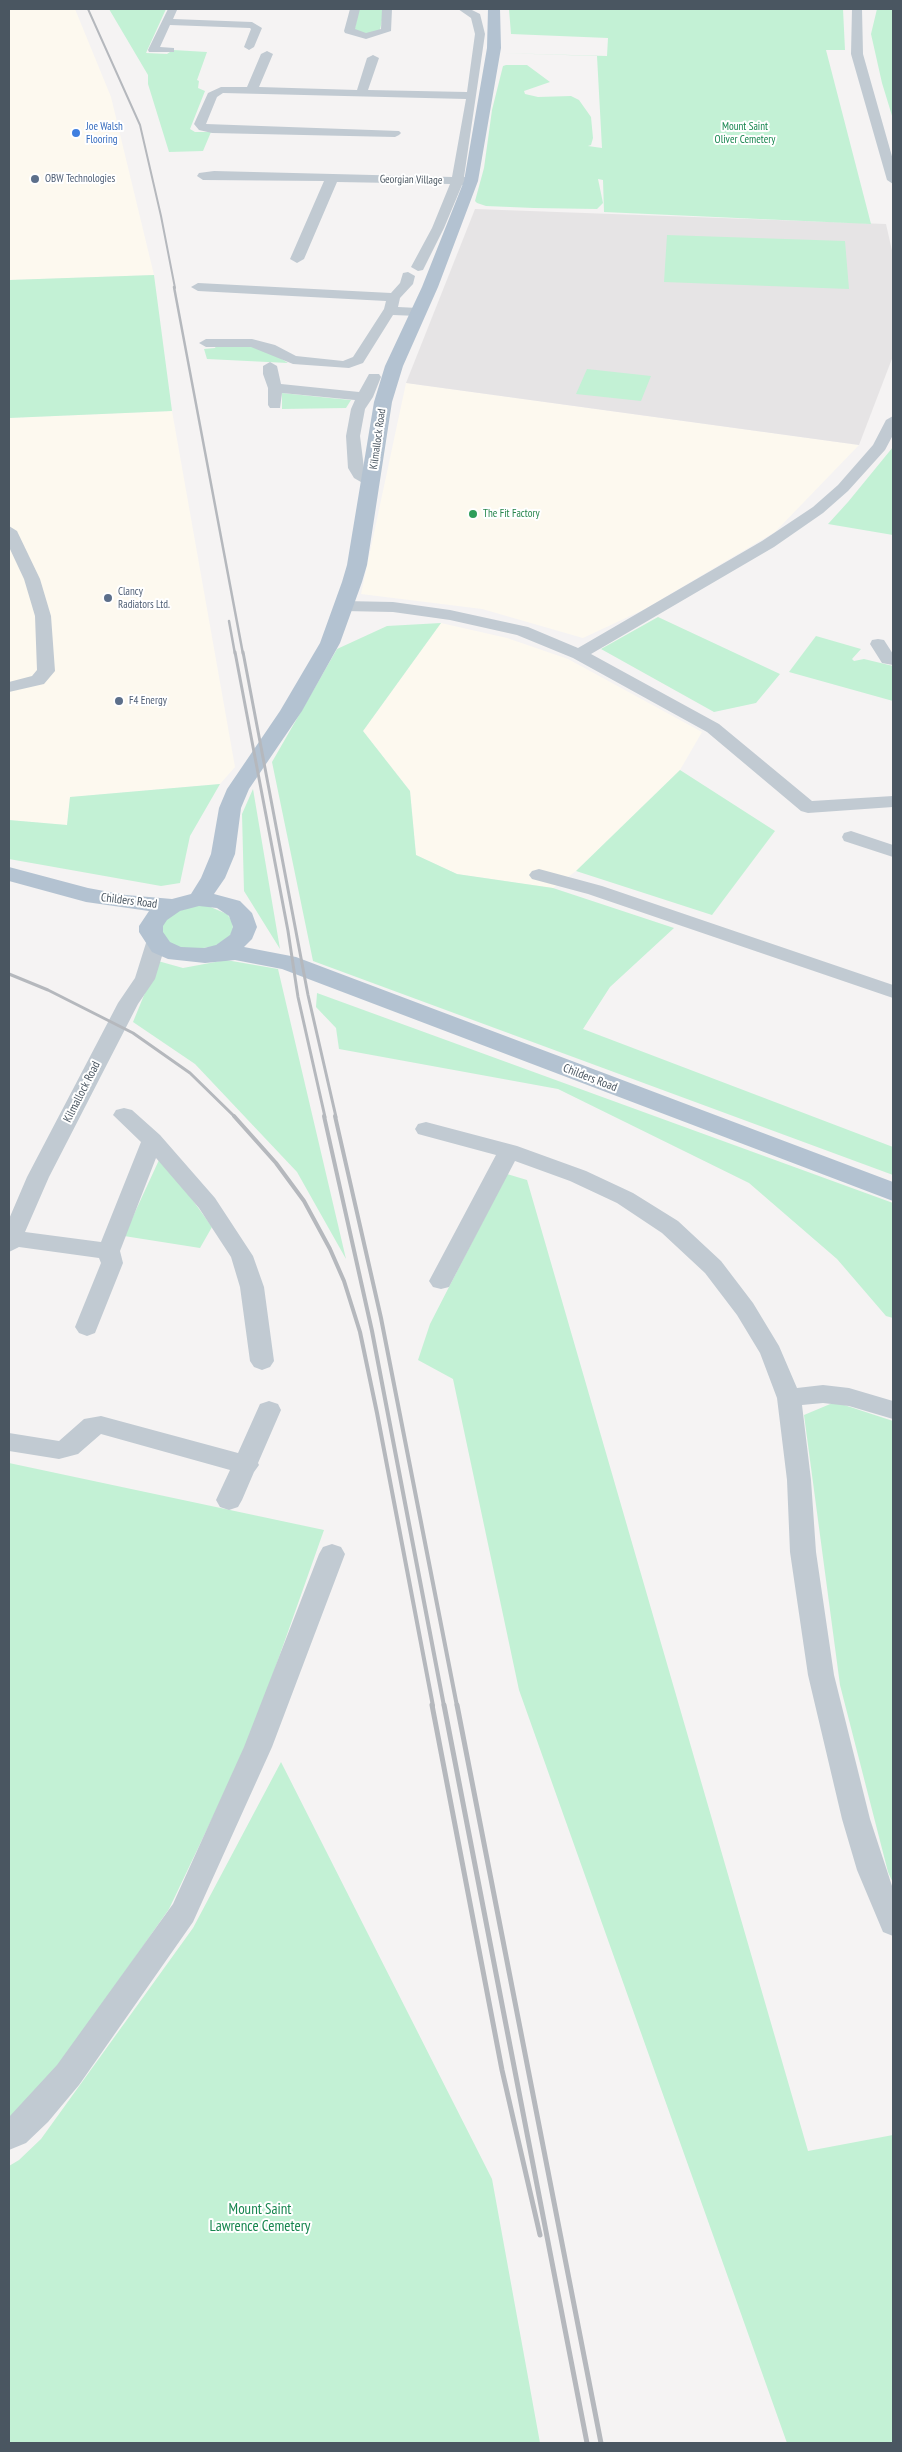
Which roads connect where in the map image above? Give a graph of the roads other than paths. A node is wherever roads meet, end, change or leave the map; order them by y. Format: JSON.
{"nodes":[{"id":1,"x":172,"y":9,"type":"edge"},
{"id":2,"x":355,"y":9,"type":"edge"},
{"id":3,"x":387,"y":9,"type":"edge"},
{"id":4,"x":463,"y":9,"type":"edge"},
{"id":5,"x":494,"y":9,"type":"edge"},
{"id":6,"x":858,"y":9,"type":"edge"},
{"id":7,"x":167,"y":22,"type":"junction"},
{"id":8,"x":249,"y":47,"type":"dead end"},
{"id":9,"x":170,"y":50,"type":"dead end"},
{"id":10,"x":267,"y":54,"type":"dead end"},
{"id":11,"x":373,"y":58,"type":"dead end"},
{"id":12,"x":483,"y":70,"type":"junction"},
{"id":13,"x":252,"y":90,"type":"junction"},
{"id":14,"x":362,"y":92,"type":"junction"},
{"id":15,"x":472,"y":96,"type":"junction"},
{"id":16,"x":395,"y":134,"type":"dead end"},
{"id":17,"x":471,"y":140,"type":"junction"},
{"id":18,"x":203,"y":176,"type":"dead end"},
{"id":19,"x":332,"y":178,"type":"junction"},
{"id":20,"x":893,"y":180,"type":"edge"},
{"id":21,"x":464,"y":181,"type":"junction"},
{"id":22,"x":444,"y":229,"type":"junction"},
{"id":23,"x":297,"y":259,"type":"dead end"},
{"id":24,"x":198,"y":287,"type":"dead end"},
{"id":25,"x":394,"y":297,"type":"junction"},
{"id":26,"x":389,"y":311,"type":"junction"},
{"id":27,"x":418,"y":312,"type":"junction"},
{"id":28,"x":206,"y":343,"type":"dead end"},
{"id":29,"x":270,"y":366,"type":"dead end"},
{"id":30,"x":374,"y":377,"type":"dead end"},
{"id":31,"x":275,"y":388,"type":"junction"},
{"id":32,"x":366,"y":397,"type":"junction"},
{"id":33,"x":275,"y":405,"type":"dead end"},
{"id":34,"x":893,"y":420,"type":"edge"},
{"id":35,"x":353,"y":436,"type":"junction"},
{"id":36,"x":377,"y":436,"type":"junction"},
{"id":37,"x":372,"y":482,"type":"junction"},
{"id":38,"x":9,"y":531,"type":"edge"},
{"id":39,"x":344,"y":606,"type":"junction"},
{"id":40,"x":878,"y":644,"type":"dead end"},
{"id":41,"x":579,"y":654,"type":"junction"},
{"id":42,"x":893,"y":660,"type":"edge"},
{"id":43,"x":9,"y":687,"type":"edge"},
{"id":44,"x":893,"y":802,"type":"edge"},
{"id":45,"x":851,"y":837,"type":"dead end"},
{"id":46,"x":893,"y":851,"type":"edge"},
{"id":47,"x":223,"y":854,"type":"junction"},
{"id":48,"x":9,"y":874,"type":"edge"},
{"id":49,"x":539,"y":875,"type":"dead end"},
{"id":50,"x":86,"y":895,"type":"junction"},
{"id":51,"x":199,"y":900,"type":"junction"},
{"id":52,"x":172,"y":906,"type":"junction"},
{"id":53,"x":243,"y":920,"type":"junction"},
{"id":54,"x":154,"y":938,"type":"junction"},
{"id":55,"x":215,"y":954,"type":"junction"},
{"id":56,"x":287,"y":962,"type":"junction"},
{"id":57,"x":893,"y":992,"type":"edge"},
{"id":58,"x":124,"y":1115,"type":"dead end"},
{"id":59,"x":426,"y":1130,"type":"dead end"},
{"id":60,"x":152,"y":1140,"type":"junction"},
{"id":61,"x":509,"y":1151,"type":"junction"},
{"id":62,"x":893,"y":1192,"type":"edge"},
{"id":63,"x":10,"y":1241,"type":"edge"},
{"id":64,"x":109,"y":1251,"type":"junction"},
{"id":65,"x":441,"y":1281,"type":"dead end"},
{"id":66,"x":87,"y":1327,"type":"dead end"},
{"id":67,"x":262,"y":1360,"type":"dead end"},
{"id":68,"x":788,"y":1398,"type":"junction"},
{"id":69,"x":269,"y":1410,"type":"dead end"},
{"id":70,"x":893,"y":1410,"type":"edge"},
{"id":71,"x":9,"y":1442,"type":"edge"},
{"id":72,"x":246,"y":1464,"type":"junction"},
{"id":73,"x":229,"y":1500,"type":"dead end"},
{"id":74,"x":332,"y":1554,"type":"dead end"},
{"id":75,"x":893,"y":1923,"type":"edge"},
{"id":76,"x":9,"y":2135,"type":"edge"}],
"edges":[{"from":1,"to":7,"type":"street"},
{"from":2,"to":3,"type":"street"},
{"from":4,"to":12,"type":"street"},
{"from":5,"to":12,"type":"main road","name":"Kilmallock Road"},
{"from":6,"to":20,"type":"street"},
{"from":7,"to":8,"type":"street"},
{"from":7,"to":9,"type":"street"},
{"from":10,"to":13,"type":"street"},
{"from":11,"to":14,"type":"street"},
{"from":12,"to":15,"type":"street"},
{"from":12,"to":17,"type":"main road","name":"Kilmallock Road"},
{"from":13,"to":14,"type":"street"},
{"from":13,"to":16,"type":"street"},
{"from":14,"to":15,"type":"street"},
{"from":15,"to":17,"type":"street"},
{"from":17,"to":21,"type":"main road","name":"Kilmallock Road"},
{"from":18,"to":19,"type":"street","name":"Georgian Village"},
{"from":19,"to":21,"type":"street","name":"Georgian Village"},
{"from":19,"to":23,"type":"street"},
{"from":21,"to":22,"type":"main road","name":"Kilmallock Road"},
{"from":22,"to":25,"type":"street"},
{"from":22,"to":27,"type":"main road","name":"Kilmallock Road"},
{"from":24,"to":25,"type":"street"},
{"from":25,"to":26,"type":"street"},
{"from":26,"to":27,"type":"street"},
{"from":26,"to":28,"type":"street"},
{"from":27,"to":36,"type":"main road","name":"Kilmallock Road"},
{"from":29,"to":31,"type":"street"},
{"from":30,"to":32,"type":"street"},
{"from":31,"to":32,"type":"street"},
{"from":31,"to":33,"type":"street"},
{"from":32,"to":35,"type":"street"},
{"from":34,"to":41,"type":"street"},
{"from":35,"to":36,"type":"street"},
{"from":35,"to":37,"type":"street"},
{"from":36,"to":37,"type":"main road","name":"Kilmallock Road"},
{"from":37,"to":39,"type":"main road","name":"Kilmallock Road"},
{"from":38,"to":43,"type":"street"},
{"from":39,"to":41,"type":"street"},
{"from":39,"to":47,"type":"main road","name":"Kilmallock Road"},
{"from":40,"to":42,"type":"street"},
{"from":41,"to":44,"type":"street"},
{"from":45,"to":46,"type":"street"},
{"from":47,"to":51,"type":"main road","name":"Kilmallock Road"},
{"from":47,"to":53,"type":"main road","name":"Kilmallock Road"},
{"from":48,"to":50,"type":"main road","name":"Childers Road"},
{"from":49,"to":57,"type":"street"},
{"from":50,"to":52,"type":"main road","name":"Childers Road"},
{"from":50,"to":54,"type":"main road","name":"Childers Road"},
{"from":51,"to":52,"type":"main road"},
{"from":51,"to":53,"type":"main road"},
{"from":52,"to":54,"type":"main road"},
{"from":53,"to":55,"type":"main road"},
{"from":53,"to":56,"type":"main road","name":"Childers Road"},
{"from":54,"to":55,"type":"main road"},
{"from":54,"to":63,"type":"street","name":"Kilmallock Road"},
{"from":55,"to":56,"type":"main road","name":"Childers Road"},
{"from":56,"to":62,"type":"main road","name":"Childers Road"},
{"from":58,"to":60,"type":"street"},
{"from":59,"to":61,"type":"street"},
{"from":60,"to":64,"type":"street"},
{"from":60,"to":67,"type":"street"},
{"from":61,"to":65,"type":"street"},
{"from":61,"to":68,"type":"street"},
{"from":63,"to":64,"type":"street"},
{"from":64,"to":66,"type":"street"},
{"from":68,"to":70,"type":"street"},
{"from":68,"to":75,"type":"street"},
{"from":69,"to":72,"type":"street"},
{"from":71,"to":72,"type":"street"},
{"from":72,"to":73,"type":"street"},
{"from":74,"to":76,"type":"street"}]}
